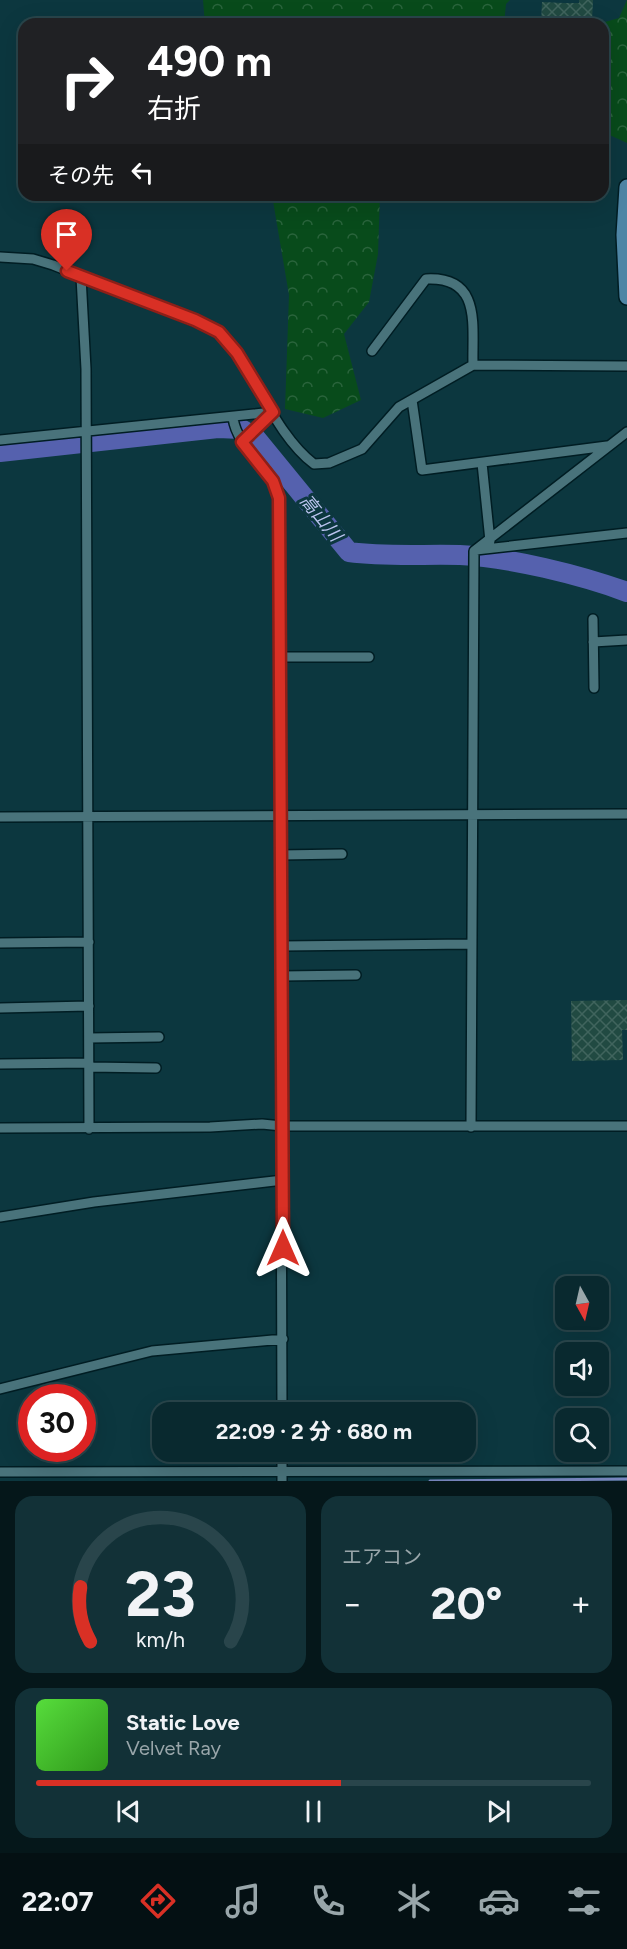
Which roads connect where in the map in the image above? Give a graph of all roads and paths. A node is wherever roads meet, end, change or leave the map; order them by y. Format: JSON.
{"nodes":[{"id":1,"x":627,"y":187,"type":"edge"},
{"id":2,"x":0,"y":257,"type":"edge"},
{"id":3,"x":81,"y":277,"type":"junction"},
{"id":4,"x":627,"y":297,"type":"edge"},
{"id":5,"x":372,"y":351,"type":"dead end"},
{"id":6,"x":473,"y":365,"type":"junction"},
{"id":7,"x":627,"y":366,"type":"edge"},
{"id":8,"x":412,"y":400,"type":"junction"},
{"id":9,"x":273,"y":412,"type":"junction"},
{"id":10,"x":233,"y":418,"type":"junction"},
{"id":11,"x":86,"y":432,"type":"junction"},
{"id":12,"x":627,"y":432,"type":"edge"},
{"id":13,"x":0,"y":440,"type":"edge"},
{"id":14,"x":242,"y":442,"type":"junction"},
{"id":15,"x":609,"y":446,"type":"junction"},
{"id":16,"x":482,"y":463,"type":"junction"},
{"id":17,"x":627,"y":533,"type":"edge"},
{"id":18,"x":490,"y":544,"type":"junction"},
{"id":19,"x":593,"y":619,"type":"dead end"},
{"id":20,"x":627,"y":640,"type":"edge"},
{"id":21,"x":593,"y":642,"type":"junction"},
{"id":22,"x":279,"y":657,"type":"junction"},
{"id":23,"x":369,"y":657,"type":"dead end"},
{"id":24,"x":594,"y":688,"type":"dead end"},
{"id":25,"x":280,"y":814,"type":"junction"},
{"id":26,"x":471,"y":814,"type":"junction"},
{"id":27,"x":627,"y":814,"type":"edge"},
{"id":28,"x":0,"y":817,"type":"edge"},
{"id":29,"x":89,"y":817,"type":"junction"},
{"id":30,"x":342,"y":854,"type":"dead end"},
{"id":31,"x":280,"y":855,"type":"junction"},
{"id":32,"x":89,"y":942,"type":"junction"},
{"id":33,"x":0,"y":943,"type":"edge"},
{"id":34,"x":471,"y":944,"type":"junction"},
{"id":35,"x":281,"y":946,"type":"junction"},
{"id":36,"x":356,"y":975,"type":"dead end"},
{"id":37,"x":281,"y":976,"type":"junction"},
{"id":38,"x":89,"y":1006,"type":"junction"},
{"id":39,"x":0,"y":1008,"type":"edge"},
{"id":40,"x":159,"y":1037,"type":"dead end"},
{"id":41,"x":89,"y":1038,"type":"junction"},
{"id":42,"x":0,"y":1064,"type":"edge"},
{"id":43,"x":89,"y":1065,"type":"junction"},
{"id":44,"x":156,"y":1068,"type":"dead end"},
{"id":45,"x":282,"y":1126,"type":"junction"},
{"id":46,"x":627,"y":1126,"type":"edge"},
{"id":47,"x":471,"y":1127,"type":"junction"},
{"id":48,"x":0,"y":1128,"type":"edge"},
{"id":49,"x":89,"y":1129,"type":"junction"},
{"id":50,"x":283,"y":1180,"type":"junction"},
{"id":51,"x":0,"y":1217,"type":"edge"},
{"id":52,"x":283,"y":1339,"type":"junction"},
{"id":53,"x":0,"y":1389,"type":"edge"},
{"id":54,"x":282,"y":1402,"type":"edge"},
{"id":55,"x":627,"y":1471,"type":"edge"},
{"id":56,"x":0,"y":1472,"type":"edge"},
{"id":57,"x":85,"y":1476,"type":"edge"},
{"id":58,"x":282,"y":1477,"type":"edge"}],
"edges":[{"from":1,"to":4,"type":"main road"},
{"from":2,"to":3,"type":"street"},
{"from":3,"to":9,"type":"street"},
{"from":3,"to":11,"type":"street"},
{"from":5,"to":6,"type":"street"},
{"from":6,"to":7,"type":"street"},
{"from":6,"to":8,"type":"street"},
{"from":8,"to":9,"type":"street"},
{"from":8,"to":16,"type":"street"},
{"from":9,"to":10,"type":"street"},
{"from":9,"to":14,"type":"street"},
{"from":10,"to":11,"type":"street"},
{"from":10,"to":14,"type":"street"},
{"from":11,"to":13,"type":"street"},
{"from":11,"to":29,"type":"street"},
{"from":12,"to":15,"type":"street"},
{"from":14,"to":22,"type":"street"},
{"from":15,"to":16,"type":"street"},
{"from":15,"to":18,"type":"street"},
{"from":16,"to":18,"type":"street"},
{"from":17,"to":18,"type":"street"},
{"from":18,"to":26,"type":"street"},
{"from":19,"to":21,"type":"street"},
{"from":20,"to":21,"type":"street"},
{"from":21,"to":24,"type":"street"},
{"from":22,"to":23,"type":"street"},
{"from":22,"to":25,"type":"street"},
{"from":25,"to":26,"type":"street"},
{"from":25,"to":29,"type":"street"},
{"from":25,"to":31,"type":"street"},
{"from":26,"to":27,"type":"street"},
{"from":26,"to":34,"type":"street"},
{"from":28,"to":29,"type":"street"},
{"from":29,"to":32,"type":"street"},
{"from":30,"to":31,"type":"street"},
{"from":31,"to":35,"type":"street"},
{"from":32,"to":33,"type":"street"},
{"from":32,"to":38,"type":"street"},
{"from":34,"to":35,"type":"street"},
{"from":34,"to":47,"type":"street"},
{"from":35,"to":37,"type":"street"},
{"from":36,"to":37,"type":"street"},
{"from":37,"to":45,"type":"street"},
{"from":38,"to":39,"type":"street"},
{"from":38,"to":41,"type":"street"},
{"from":40,"to":41,"type":"street"},
{"from":41,"to":43,"type":"street"},
{"from":42,"to":43,"type":"street"},
{"from":43,"to":44,"type":"street"},
{"from":43,"to":49,"type":"street"},
{"from":45,"to":47,"type":"street"},
{"from":45,"to":49,"type":"street"},
{"from":45,"to":50,"type":"street"},
{"from":46,"to":47,"type":"street"},
{"from":48,"to":49,"type":"street"},
{"from":50,"to":51,"type":"street"},
{"from":50,"to":52,"type":"street"},
{"from":52,"to":53,"type":"street"},
{"from":52,"to":54,"type":"street"},
{"from":55,"to":58,"type":"street"},
{"from":56,"to":57,"type":"street"},
{"from":57,"to":58,"type":"street"}]}
